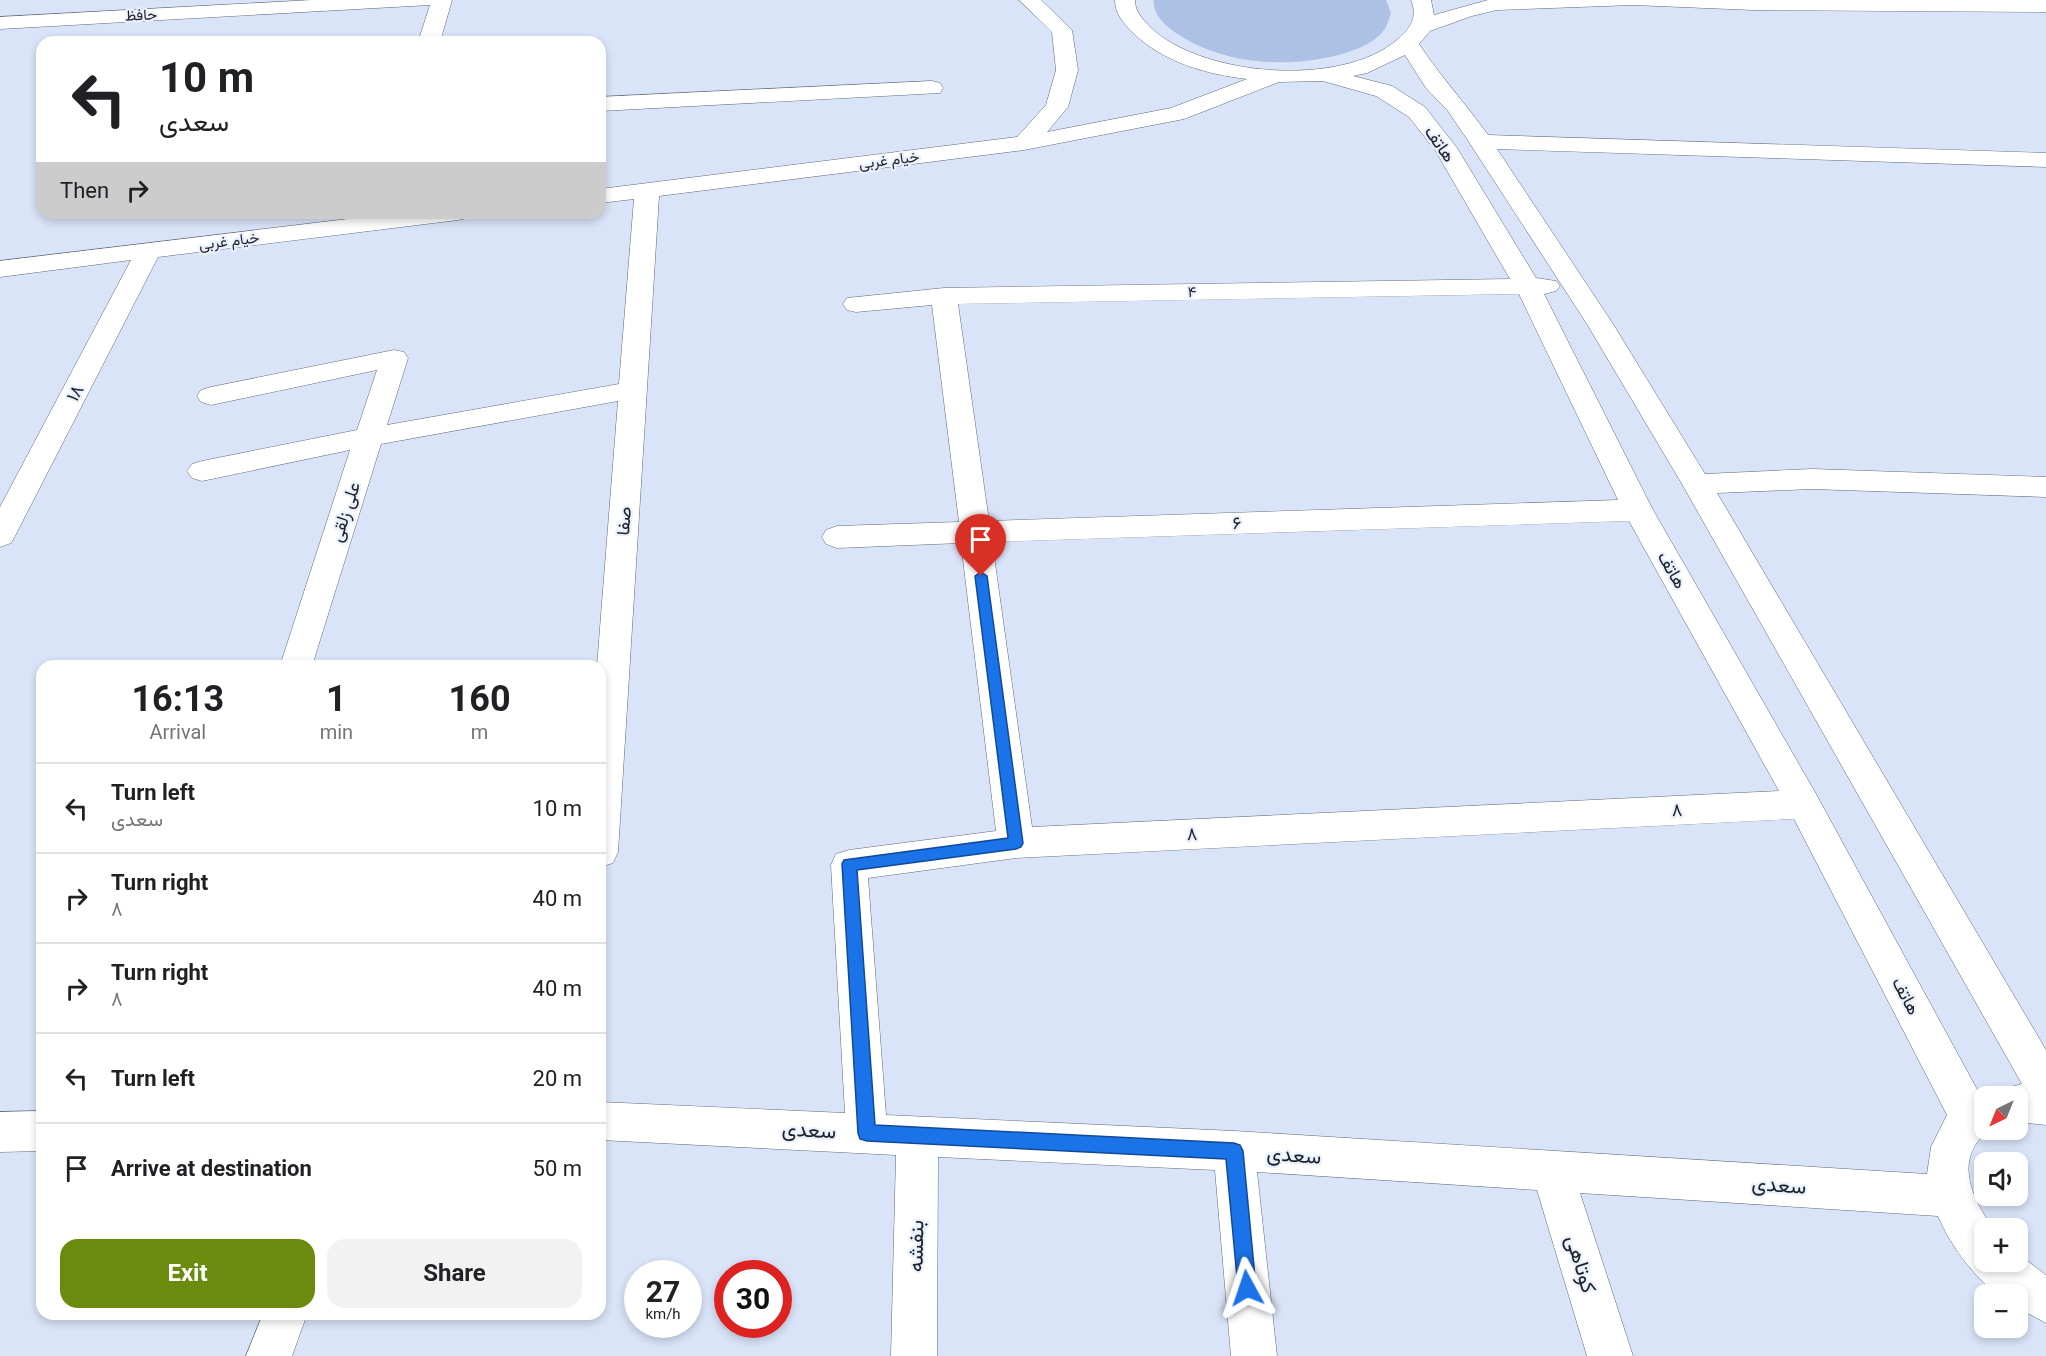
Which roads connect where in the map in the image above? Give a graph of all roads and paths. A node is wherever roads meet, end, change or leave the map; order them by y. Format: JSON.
{"nodes":[{"id":1,"x":426,"y":0,"type":"edge"},
{"id":2,"x":442,"y":0,"type":"edge"},
{"id":3,"x":1029,"y":0,"type":"edge"},
{"id":4,"x":1420,"y":0,"type":"edge"},
{"id":5,"x":1627,"y":0,"type":"edge"},
{"id":6,"x":1638,"y":0,"type":"edge"},
{"id":7,"x":1119,"y":3,"type":"edge"},
{"id":8,"x":2046,"y":6,"type":"edge"},
{"id":9,"x":0,"y":23,"type":"edge"},
{"id":10,"x":1416,"y":35,"type":"junction"},
{"id":11,"x":431,"y":36,"type":"edge"},
{"id":12,"x":1172,"y":53,"type":"junction"},
{"id":13,"x":1327,"y":75,"type":"junction"},
{"id":14,"x":1273,"y":77,"type":"junction"},
{"id":15,"x":932,"y":88,"type":"dead end"},
{"id":16,"x":606,"y":104,"type":"edge"},
{"id":17,"x":1456,"y":106,"type":"junction"},
{"id":18,"x":1417,"y":112,"type":"junction"},
{"id":19,"x":1176,"y":114,"type":"junction"},
{"id":20,"x":1481,"y":142,"type":"junction"},
{"id":21,"x":1024,"y":143,"type":"junction"},
{"id":22,"x":2046,"y":159,"type":"edge"},
{"id":23,"x":647,"y":190,"type":"junction"},
{"id":24,"x":606,"y":195,"type":"edge"},
{"id":25,"x":368,"y":219,"type":"edge"},
{"id":26,"x":149,"y":251,"type":"junction"},
{"id":27,"x":0,"y":269,"type":"edge"},
{"id":28,"x":1574,"y":284,"type":"junction"},
{"id":29,"x":1528,"y":287,"type":"junction"},
{"id":30,"x":944,"y":296,"type":"junction"},
{"id":31,"x":856,"y":304,"type":"dead end"},
{"id":32,"x":633,"y":390,"type":"junction"},
{"id":33,"x":211,"y":396,"type":"dead end"},
{"id":34,"x":369,"y":437,"type":"junction"},
{"id":35,"x":202,"y":471,"type":"dead end"},
{"id":36,"x":1697,"y":484,"type":"junction"},
{"id":37,"x":2046,"y":487,"type":"edge"},
{"id":38,"x":1638,"y":510,"type":"junction"},
{"id":39,"x":975,"y":532,"type":"junction"},
{"id":40,"x":0,"y":536,"type":"edge"},
{"id":41,"x":837,"y":537,"type":"dead end"},
{"id":42,"x":298,"y":660,"type":"edge"},
{"id":43,"x":606,"y":768,"type":"edge"},
{"id":44,"x":1804,"y":804,"type":"junction"},
{"id":45,"x":1016,"y":843,"type":"junction"},
{"id":46,"x":2046,"y":1088,"type":"edge"},
{"id":47,"x":2028,"y":1104,"type":"edge"},
{"id":48,"x":2046,"y":1106,"type":"edge"},
{"id":49,"x":1974,"y":1109,"type":"edge"},
{"id":50,"x":1974,"y":1117,"type":"edge"},
{"id":51,"x":606,"y":1121,"type":"edge"},
{"id":52,"x":36,"y":1131,"type":"edge"},
{"id":53,"x":0,"y":1132,"type":"edge"},
{"id":54,"x":867,"y":1133,"type":"junction"},
{"id":55,"x":917,"y":1135,"type":"junction"},
{"id":56,"x":1234,"y":1151,"type":"junction"},
{"id":57,"x":1552,"y":1171,"type":"junction"},
{"id":58,"x":1952,"y":1196,"type":"junction"},
{"id":59,"x":1974,"y":1238,"type":"edge"},
{"id":60,"x":2004,"y":1272,"type":"edge"},
{"id":61,"x":2046,"y":1301,"type":"edge"},
{"id":62,"x":283,"y":1320,"type":"edge"},
{"id":63,"x":269,"y":1356,"type":"edge"},
{"id":64,"x":914,"y":1356,"type":"edge"},
{"id":65,"x":1254,"y":1356,"type":"edge"},
{"id":66,"x":1610,"y":1356,"type":"edge"}],
"edges":[{"from":1,"to":9,"type":"street","name":"حافظ"},
{"from":2,"to":11,"type":"street"},
{"from":3,"to":21,"type":"street"},
{"from":4,"to":10,"type":"street"},
{"from":5,"to":10,"type":"street"},
{"from":6,"to":8,"type":"street"},
{"from":7,"to":12,"type":"street"},
{"from":10,"to":13,"type":"street"},
{"from":10,"to":17,"type":"street","name":"هاتف"},
{"from":12,"to":14,"type":"street"},
{"from":12,"to":19,"type":"street"},
{"from":13,"to":14,"type":"street"},
{"from":13,"to":18,"type":"street","name":"هاتف"},
{"from":14,"to":19,"type":"street","name":"خیام غربی"},
{"from":15,"to":16,"type":"street"},
{"from":17,"to":18,"type":"street"},
{"from":17,"to":20,"type":"street","name":"هاتف"},
{"from":18,"to":29,"type":"street","name":"هاتف"},
{"from":19,"to":21,"type":"street","name":"خیام غربی"},
{"from":20,"to":22,"type":"street"},
{"from":20,"to":28,"type":"street","name":"هاتف"},
{"from":21,"to":23,"type":"street","name":"خیام غربی"},
{"from":23,"to":24,"type":"street","name":"خیام غربی"},
{"from":23,"to":32,"type":"street","name":"صفا"},
{"from":25,"to":26,"type":"street","name":"خیام غربی"},
{"from":26,"to":27,"type":"street","name":"خیام غربی"},
{"from":26,"to":40,"type":"street","name":"۱۸"},
{"from":28,"to":29,"type":"street","name":"۴"},
{"from":28,"to":36,"type":"street","name":"هاتف"},
{"from":29,"to":30,"type":"street","name":"۴"},
{"from":29,"to":38,"type":"street","name":"هاتف"},
{"from":30,"to":31,"type":"street","name":"۴"},
{"from":30,"to":39,"type":"street"},
{"from":32,"to":34,"type":"street"},
{"from":32,"to":43,"type":"street","name":"صفا"},
{"from":33,"to":34,"type":"street","name":"علی زلقی"},
{"from":34,"to":35,"type":"street"},
{"from":34,"to":42,"type":"street","name":"علی زلقی"},
{"from":36,"to":37,"type":"street"},
{"from":36,"to":46,"type":"street","name":"هاتف"},
{"from":38,"to":39,"type":"street","name":"۶"},
{"from":38,"to":44,"type":"street","name":"هاتف"},
{"from":39,"to":41,"type":"street","name":"۶"},
{"from":39,"to":45,"type":"street"},
{"from":44,"to":45,"type":"street","name":"۸"},
{"from":44,"to":49,"type":"street","name":"هاتف"},
{"from":45,"to":54,"type":"street","name":"۸"},
{"from":47,"to":48,"type":"street"},
{"from":50,"to":58,"type":"street"},
{"from":51,"to":54,"type":"street","name":"سعدی"},
{"from":52,"to":53,"type":"street"},
{"from":54,"to":55,"type":"street","name":"سعدی"},
{"from":55,"to":56,"type":"street","name":"سعدی"},
{"from":55,"to":64,"type":"street","name":"بنفشه"},
{"from":56,"to":57,"type":"street","name":"سعدی"},
{"from":56,"to":65,"type":"street"},
{"from":57,"to":58,"type":"street","name":"سعدی"},
{"from":57,"to":66,"type":"street","name":"کوتاهی"},
{"from":58,"to":59,"type":"street"},
{"from":60,"to":61,"type":"street"},
{"from":62,"to":63,"type":"street"}]}
